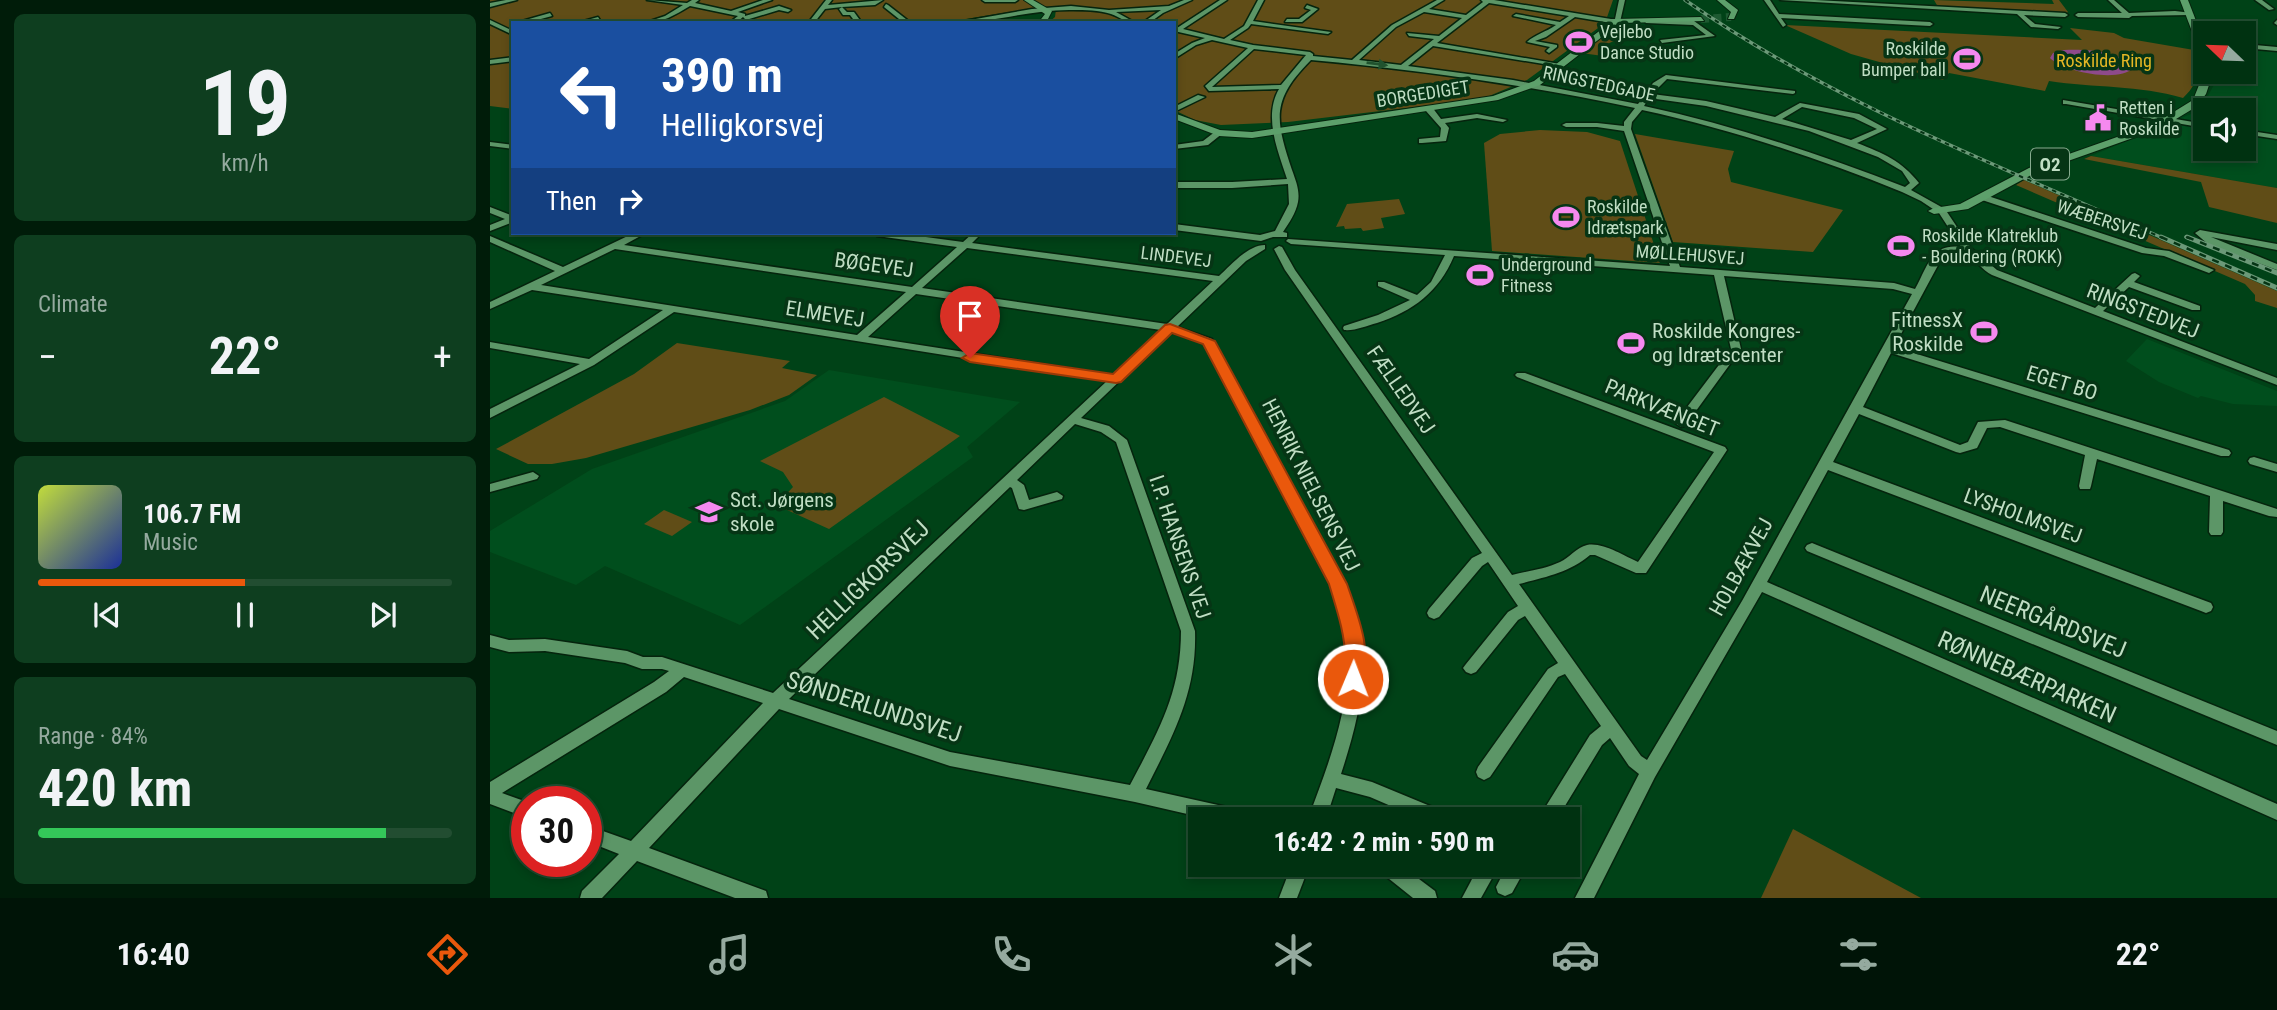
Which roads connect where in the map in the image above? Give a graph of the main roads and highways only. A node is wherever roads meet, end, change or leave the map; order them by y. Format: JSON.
{"nodes":[{"id":1,"x":1032,"y":0,"type":"edge"},
{"id":2,"x":1721,"y":0,"type":"edge"},
{"id":3,"x":2184,"y":0,"type":"edge"},
{"id":4,"x":1731,"y":17,"type":"dead end"},
{"id":5,"x":1701,"y":19,"type":"tunnel mouth"},
{"id":6,"x":1044,"y":21,"type":"edge"},
{"id":7,"x":2193,"y":22,"type":"edge"},
{"id":8,"x":2206,"y":84,"type":"edge"},
{"id":9,"x":1176,"y":117,"type":"edge"},
{"id":10,"x":1205,"y":129,"type":"junction"},
{"id":11,"x":1277,"y":131,"type":"junction"},
{"id":12,"x":1938,"y":211,"type":"road end"}],
"edges":[{"from":1,"to":6,"type":"main road"},
{"from":2,"to":4,"type":"main road"},
{"from":3,"to":7,"type":"main road"},
{"from":5,"to":11,"type":"main road","name":"BORGEDIGET"},
{"from":8,"to":12,"type":"main road","number":"O2"},
{"from":9,"to":10,"type":"main road"},
{"from":10,"to":11,"type":"main road"},
{"from":10,"to":11,"type":"main road"}]}
